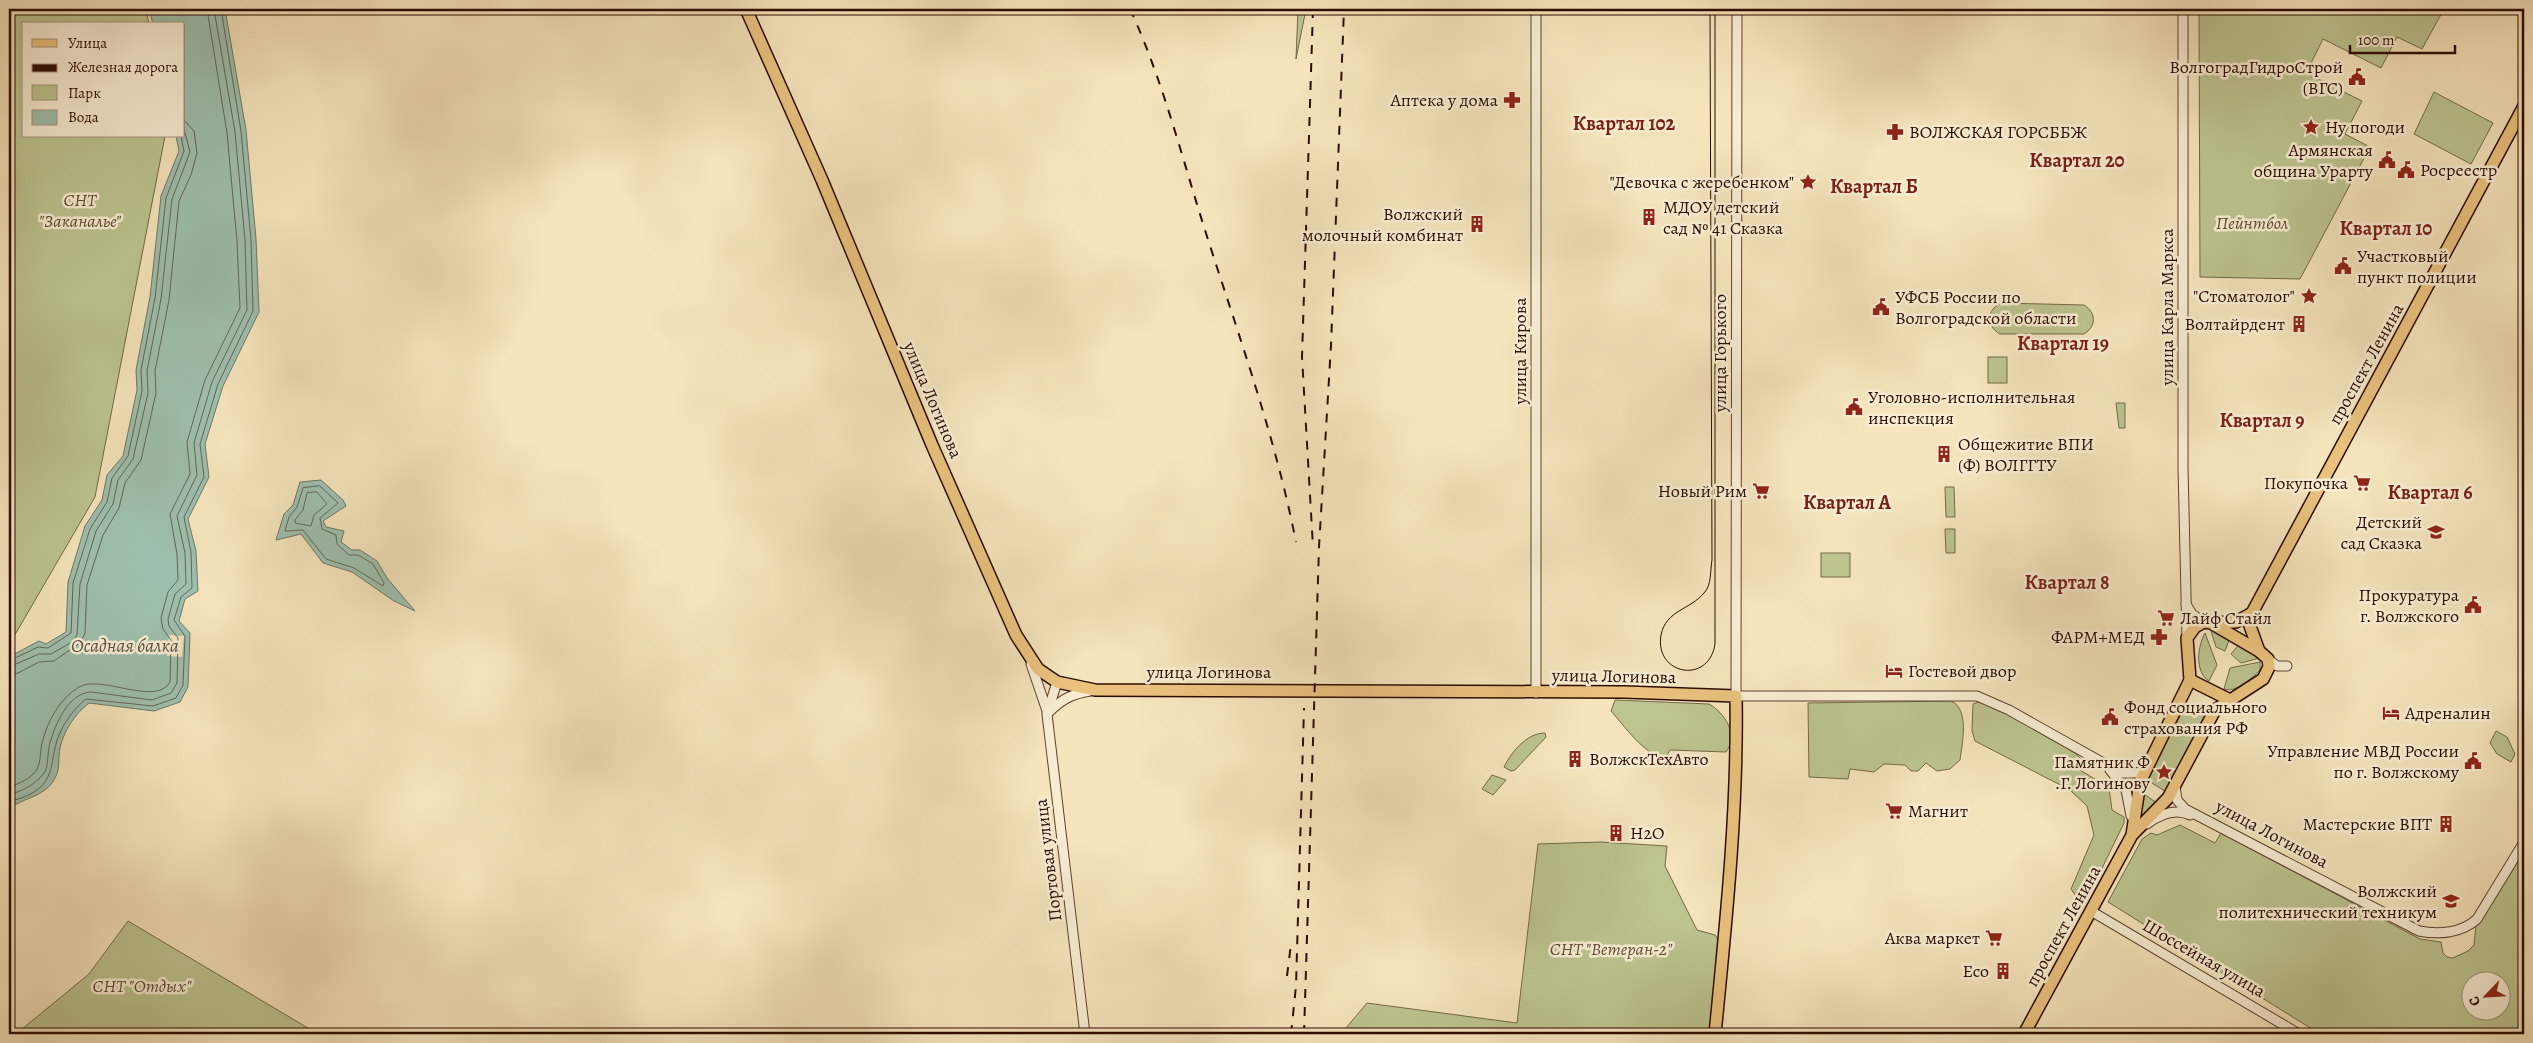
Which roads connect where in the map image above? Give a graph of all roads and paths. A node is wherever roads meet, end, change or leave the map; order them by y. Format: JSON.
{"nodes":[{"id":1,"x":746,"y":9,"type":"edge"},
{"id":2,"x":1536,"y":9,"type":"edge"},
{"id":3,"x":1737,"y":9,"type":"edge"},
{"id":4,"x":2183,"y":9,"type":"edge"},
{"id":5,"x":2524,"y":106,"type":"edge"},
{"id":6,"x":2186,"y":604,"type":"junction"},
{"id":7,"x":2252,"y":613,"type":"junction"},
{"id":8,"x":2211,"y":624,"type":"junction"},
{"id":9,"x":2187,"y":638,"type":"junction"},
{"id":10,"x":1028,"y":654,"type":"junction"},
{"id":11,"x":2264,"y":655,"type":"junction"},
{"id":12,"x":2287,"y":666,"type":"dead end"},
{"id":13,"x":2190,"y":680,"type":"junction"},
{"id":14,"x":1057,"y":682,"type":"junction"},
{"id":15,"x":1095,"y":690,"type":"junction"},
{"id":16,"x":1536,"y":693,"type":"junction"},
{"id":17,"x":1736,"y":696,"type":"junction"},
{"id":18,"x":2230,"y":700,"type":"junction"},
{"id":19,"x":1047,"y":714,"type":"junction"},
{"id":20,"x":2092,"y":757,"type":"junction"},
{"id":21,"x":2147,"y":768,"type":"junction"},
{"id":22,"x":2176,"y":783,"type":"junction"},
{"id":23,"x":2213,"y":823,"type":"junction"},
{"id":24,"x":2132,"y":835,"type":"junction"},
{"id":25,"x":2524,"y":842,"type":"edge"},
{"id":26,"x":2091,"y":911,"type":"junction"},
{"id":27,"x":1085,"y":1034,"type":"edge"},
{"id":28,"x":1715,"y":1034,"type":"edge"},
{"id":29,"x":2024,"y":1034,"type":"edge"},
{"id":30,"x":2299,"y":1034,"type":"edge"}],
"edges":[{"from":1,"to":10,"type":"main road","name":"улица Логинова"},
{"from":2,"to":16,"type":"street","name":"улица Кирова"},
{"from":3,"to":17,"type":"street","name":"улица Горького"},
{"from":4,"to":6,"type":"street","name":"улица Карла Маркса"},
{"from":5,"to":7,"type":"main road","name":"проспект Ленина"},
{"from":6,"to":8,"type":"street"},
{"from":6,"to":9,"type":"street","name":"улица Карла Маркса"},
{"from":7,"to":8,"type":"main road"},
{"from":7,"to":11,"type":"main road"},
{"from":8,"to":9,"type":"main road"},
{"from":8,"to":11,"type":"main road"},
{"from":9,"to":13,"type":"main road"},
{"from":10,"to":14,"type":"main road","name":"улица Логинова"},
{"from":10,"to":19,"type":"street"},
{"from":11,"to":12,"type":"street"},
{"from":11,"to":18,"type":"main road"},
{"from":13,"to":18,"type":"main road"},
{"from":13,"to":21,"type":"main road","name":"проспект Ленина"},
{"from":14,"to":15,"type":"main road","name":"улица Логинова"},
{"from":14,"to":19,"type":"street","name":"Портовая улица"},
{"from":15,"to":16,"type":"main road","name":"улица Логинова"},
{"from":15,"to":19,"type":"street"},
{"from":16,"to":17,"type":"main road","name":"улица Логинова"},
{"from":17,"to":20,"type":"street","name":"улица Логинова"},
{"from":17,"to":28,"type":"main road"},
{"from":18,"to":22,"type":"main road","name":"проспект Ленина"},
{"from":19,"to":27,"type":"street","name":"Портовая улица"},
{"from":20,"to":21,"type":"street"},
{"from":20,"to":24,"type":"street"},
{"from":21,"to":24,"type":"main road","name":"проспект Ленина"},
{"from":22,"to":23,"type":"street","name":"улица Логинова"},
{"from":22,"to":24,"type":"main road","name":"проспект Ленина"},
{"from":23,"to":24,"type":"street"},
{"from":23,"to":25,"type":"street","name":"улица Логинова"},
{"from":24,"to":26,"type":"main road","name":"проспект Ленина"},
{"from":26,"to":29,"type":"main road","name":"проспект Ленина"},
{"from":26,"to":30,"type":"street","name":"Шоссейная улица"}]}
